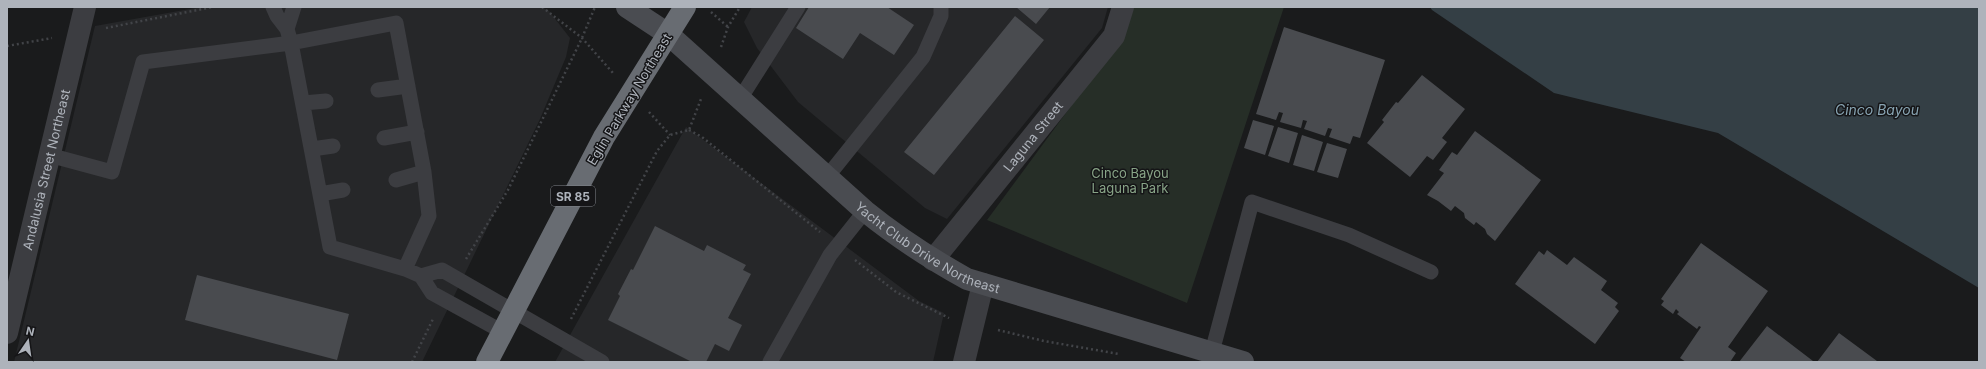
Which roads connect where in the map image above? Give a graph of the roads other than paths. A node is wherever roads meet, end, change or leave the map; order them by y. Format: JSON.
{"nodes":[{"id":1,"x":85,"y":7,"type":"edge"},
{"id":2,"x":273,"y":7,"type":"edge"},
{"id":3,"x":294,"y":7,"type":"edge"},
{"id":4,"x":627,"y":7,"type":"edge"},
{"id":5,"x":684,"y":7,"type":"edge"},
{"id":6,"x":941,"y":7,"type":"edge"},
{"id":7,"x":1123,"y":7,"type":"edge"},
{"id":8,"x":793,"y":9,"type":"edge"},
{"id":9,"x":668,"y":34,"type":"junction"},
{"id":10,"x":290,"y":36,"type":"junction"},
{"id":11,"x":408,"y":86,"type":"junction"},
{"id":12,"x":378,"y":90,"type":"dead end"},
{"id":13,"x":740,"y":99,"type":"junction"},
{"id":14,"x":326,"y":101,"type":"dead end"},
{"id":15,"x":303,"y":104,"type":"junction"},
{"id":16,"x":417,"y":132,"type":"junction"},
{"id":17,"x":384,"y":138,"type":"dead end"},
{"id":18,"x":333,"y":146,"type":"dead end"},
{"id":19,"x":312,"y":149,"type":"junction"},
{"id":20,"x":49,"y":155,"type":"junction"},
{"id":21,"x":424,"y":172,"type":"junction"},
{"id":22,"x":827,"y":177,"type":"junction"},
{"id":23,"x":396,"y":180,"type":"dead end"},
{"id":24,"x":343,"y":190,"type":"dead end"},
{"id":25,"x":320,"y":194,"type":"junction"},
{"id":26,"x":865,"y":211,"type":"junction"},
{"id":27,"x":933,"y":260,"type":"junction"},
{"id":28,"x":405,"y":269,"type":"junction"},
{"id":29,"x":1431,"y":272,"type":"dead end"},
{"id":30,"x":420,"y":276,"type":"junction"},
{"id":31,"x":982,"y":284,"type":"junction"},
{"id":32,"x":514,"y":312,"type":"junction"},
{"id":33,"x":503,"y":332,"type":"junction"},
{"id":34,"x":7,"y":333,"type":"edge"},
{"id":35,"x":1212,"y":352,"type":"junction"},
{"id":36,"x":488,"y":362,"type":"edge"},
{"id":37,"x":602,"y":362,"type":"edge"},
{"id":38,"x":770,"y":362,"type":"edge"},
{"id":39,"x":964,"y":362,"type":"edge"},
{"id":40,"x":1243,"y":362,"type":"edge"}],
"edges":[{"from":1,"to":20,"type":"street","name":"Andalusia Street Northeast"},
{"from":2,"to":10,"type":"lane"},
{"from":3,"to":10,"type":"lane"},
{"from":4,"to":9,"type":"street","name":"Yacht Club Drive Northeast"},
{"from":5,"to":9,"type":"highway","name":"Eglin Parkway Northeast","number":"SR 85"},
{"from":6,"to":22,"type":"lane"},
{"from":7,"to":27,"type":"street","name":"Laguna Street"},
{"from":8,"to":13,"type":"lane"},
{"from":9,"to":13,"type":"street","name":"Yacht Club Drive Northeast"},
{"from":9,"to":32,"type":"highway","name":"Eglin Parkway Northeast","number":"SR 85"},
{"from":10,"to":11,"type":"lane"},
{"from":10,"to":15,"type":"lane"},
{"from":10,"to":20,"type":"lane"},
{"from":11,"to":12,"type":"lane"},
{"from":11,"to":16,"type":"lane"},
{"from":13,"to":22,"type":"street","name":"Yacht Club Drive Northeast"},
{"from":14,"to":15,"type":"lane"},
{"from":15,"to":19,"type":"lane"},
{"from":16,"to":17,"type":"lane"},
{"from":16,"to":21,"type":"lane"},
{"from":18,"to":19,"type":"lane"},
{"from":19,"to":25,"type":"lane"},
{"from":20,"to":34,"type":"street","name":"Andalusia Street Northeast"},
{"from":21,"to":23,"type":"lane"},
{"from":21,"to":28,"type":"lane"},
{"from":22,"to":26,"type":"street","name":"Yacht Club Drive Northeast"},
{"from":24,"to":25,"type":"lane"},
{"from":25,"to":28,"type":"lane"},
{"from":26,"to":27,"type":"street","name":"Yacht Club Drive Northeast"},
{"from":26,"to":38,"type":"lane"},
{"from":27,"to":31,"type":"street","name":"Yacht Club Drive Northeast"},
{"from":28,"to":30,"type":"lane"},
{"from":29,"to":35,"type":"lane"},
{"from":30,"to":32,"type":"lane"},
{"from":30,"to":33,"type":"lane"},
{"from":31,"to":35,"type":"street","name":"Yacht Club Drive Northeast"},
{"from":31,"to":39,"type":"street"},
{"from":32,"to":33,"type":"highway","name":"Eglin Parkway Northeast","number":"SR 85"},
{"from":32,"to":37,"type":"lane"},
{"from":33,"to":36,"type":"highway","name":"Eglin Parkway Northeast","number":"SR 85"},
{"from":35,"to":40,"type":"street","name":"Yacht Club Drive Northeast"}]}
